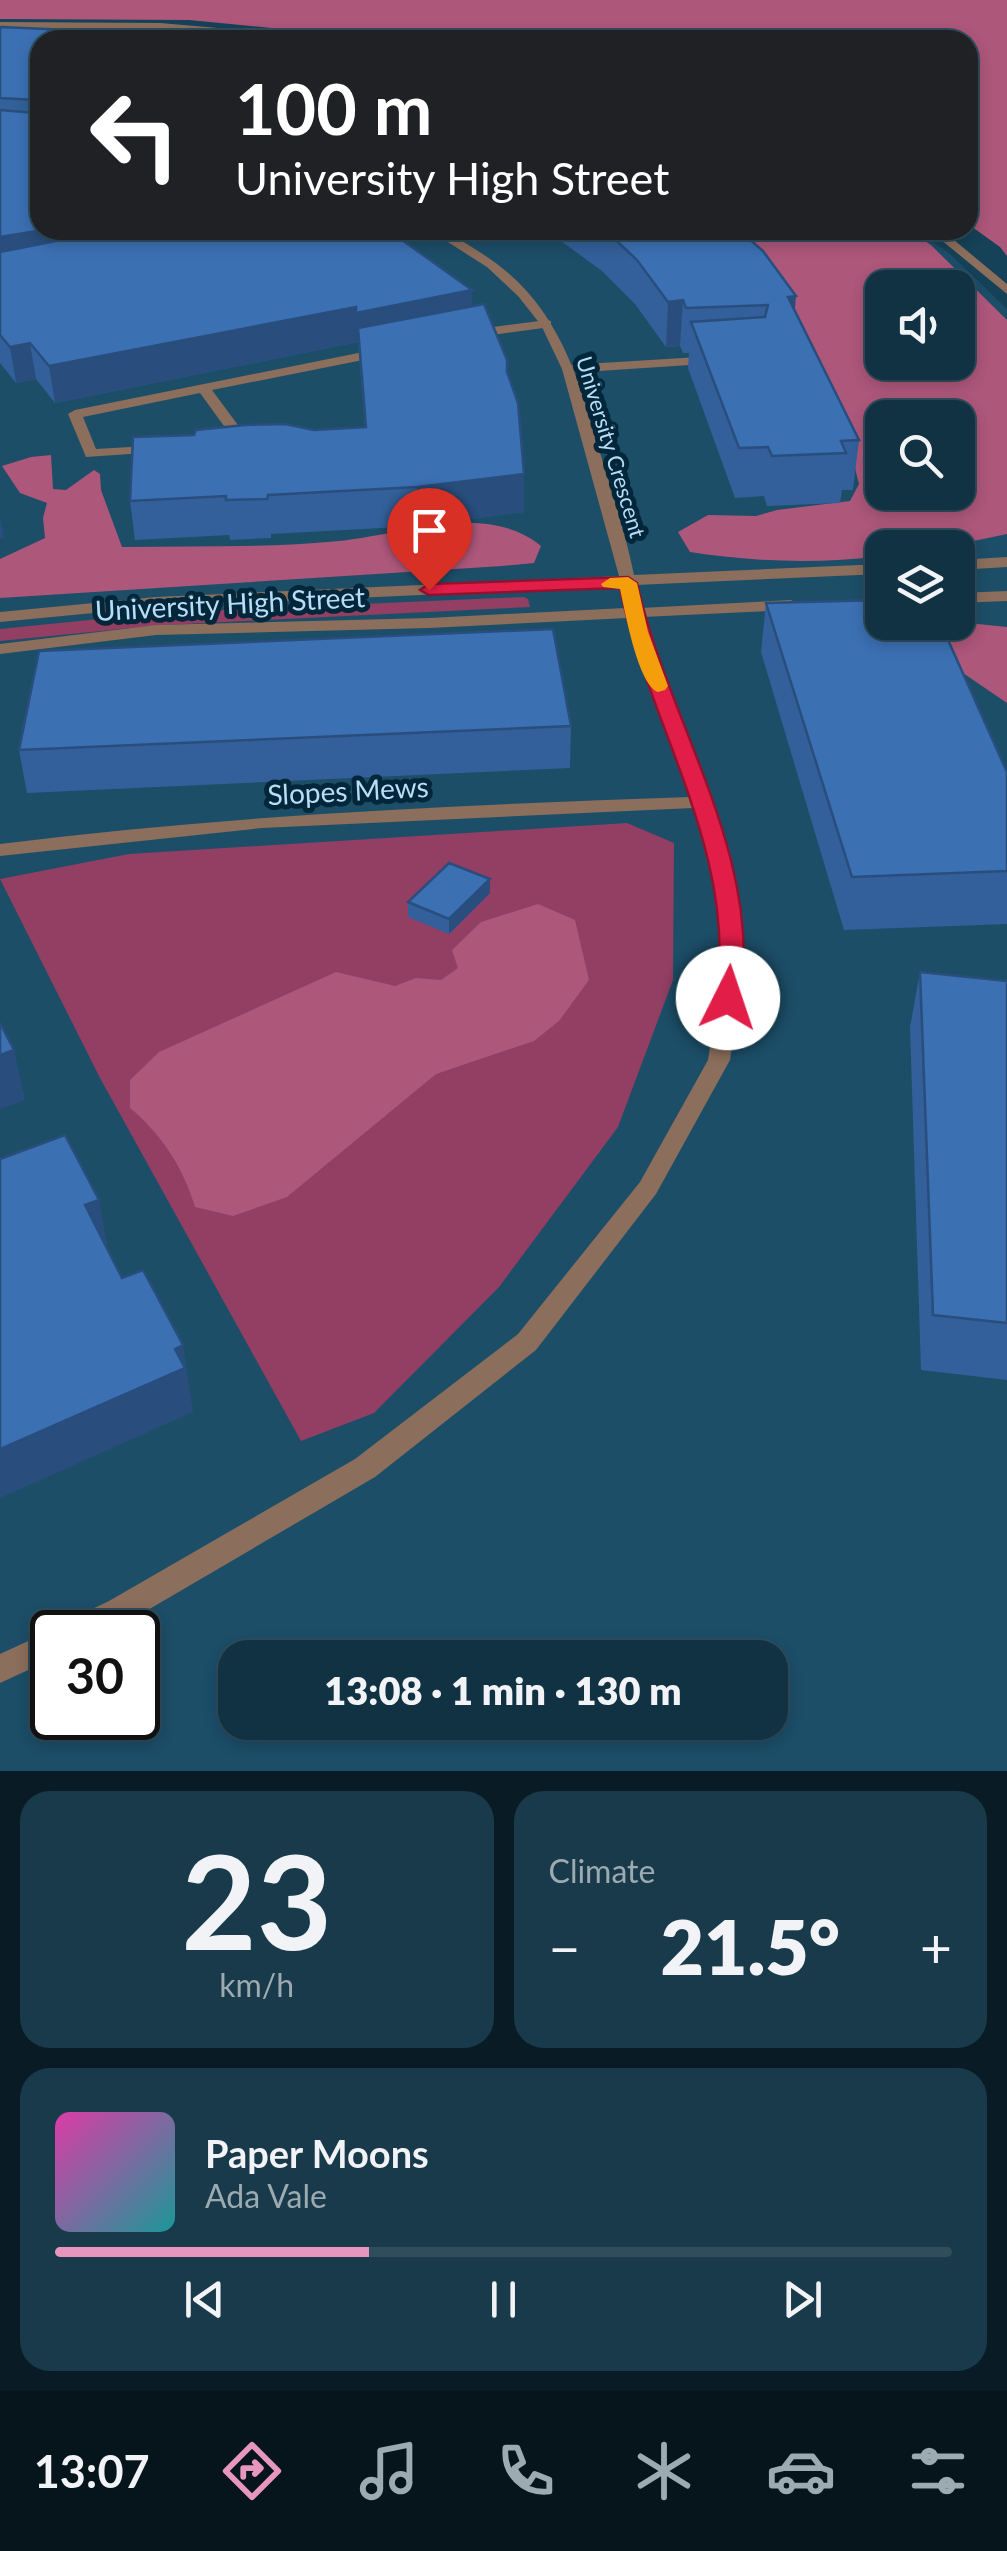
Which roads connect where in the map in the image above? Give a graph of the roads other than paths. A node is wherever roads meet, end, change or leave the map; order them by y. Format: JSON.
{"nodes":[{"id":1,"x":0,"y":25,"type":"edge"},
{"id":2,"x":215,"y":30,"type":"edge"},
{"id":3,"x":452,"y":240,"type":"edge"},
{"id":4,"x":947,"y":240,"type":"edge"},
{"id":5,"x":1007,"y":290,"type":"edge"},
{"id":6,"x":547,"y":324,"type":"junction"},
{"id":7,"x":447,"y":338,"type":"edge"},
{"id":8,"x":390,"y":350,"type":"edge"},
{"id":9,"x":724,"y":359,"type":"edge"},
{"id":10,"x":569,"y":370,"type":"junction"},
{"id":11,"x":204,"y":388,"type":"junction"},
{"id":12,"x":223,"y":442,"type":"edge"},
{"id":13,"x":166,"y":447,"type":"edge"},
{"id":14,"x":1007,"y":562,"type":"edge"},
{"id":15,"x":975,"y":564,"type":"edge"},
{"id":16,"x":865,"y":570,"type":"edge"},
{"id":17,"x":628,"y":583,"type":"junction"},
{"id":18,"x":1007,"y":596,"type":"edge"},
{"id":19,"x":975,"y":597,"type":"edge"},
{"id":20,"x":802,"y":604,"type":"edge"},
{"id":21,"x":634,"y":612,"type":"junction"},
{"id":22,"x":0,"y":617,"type":"edge"},
{"id":23,"x":0,"y":648,"type":"edge"},
{"id":24,"x":701,"y":802,"type":"junction"},
{"id":25,"x":0,"y":850,"type":"edge"},
{"id":26,"x":123,"y":1610,"type":"edge"},
{"id":27,"x":30,"y":1655,"type":"edge"},
{"id":28,"x":0,"y":1669,"type":"edge"}],
"edges":[{"from":1,"to":2,"type":"street"},
{"from":3,"to":6,"type":"street","name":"University Crescent"},
{"from":4,"to":5,"type":"street"},
{"from":6,"to":7,"type":"street"},
{"from":6,"to":10,"type":"street","name":"University Crescent"},
{"from":8,"to":11,"type":"street"},
{"from":9,"to":10,"type":"street"},
{"from":10,"to":17,"type":"street","name":"University Crescent"},
{"from":11,"to":12,"type":"street"},
{"from":11,"to":13,"type":"street"},
{"from":14,"to":15,"type":"street"},
{"from":16,"to":17,"type":"street","name":"University High Street"},
{"from":17,"to":21,"type":"street","name":"University Crescent"},
{"from":17,"to":22,"type":"street","name":"University High Street"},
{"from":18,"to":19,"type":"street"},
{"from":20,"to":21,"type":"street","name":"University High Street"},
{"from":21,"to":23,"type":"street","name":"University High Street"},
{"from":21,"to":24,"type":"street","name":"University Crescent"},
{"from":24,"to":25,"type":"street","name":"Slopes Mews"},
{"from":24,"to":26,"type":"street","name":"University Crescent"},
{"from":27,"to":28,"type":"street"}]}
